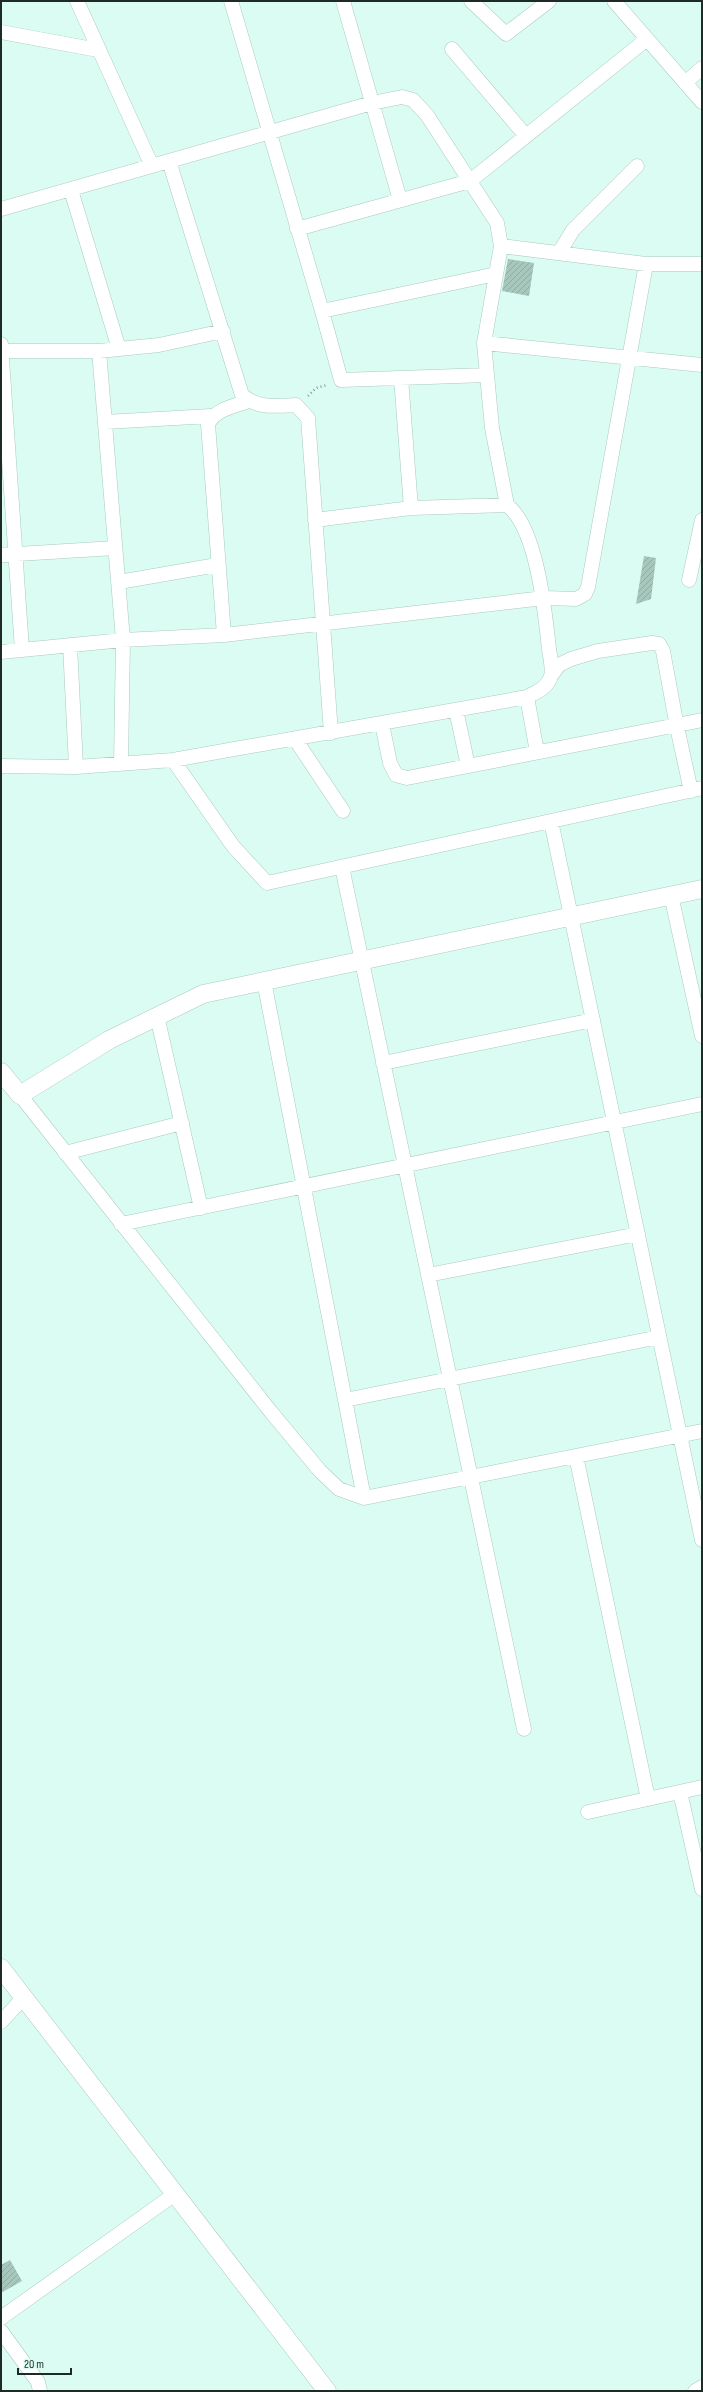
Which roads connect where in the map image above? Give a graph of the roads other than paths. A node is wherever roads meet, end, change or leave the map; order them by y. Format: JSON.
{"nodes":[{"id":1,"x":77,"y":1,"type":"edge"},
{"id":2,"x":231,"y":1,"type":"edge"},
{"id":3,"x":342,"y":1,"type":"edge"},
{"id":4,"x":471,"y":1,"type":"edge"},
{"id":5,"x":549,"y":1,"type":"edge"},
{"id":6,"x":614,"y":1,"type":"edge"},
{"id":7,"x":1,"y":32,"type":"edge"},
{"id":8,"x":647,"y":39,"type":"junction"},
{"id":9,"x":452,"y":49,"type":"dead end"},
{"id":10,"x":98,"y":50,"type":"junction"},
{"id":11,"x":702,"y":68,"type":"edge"},
{"id":12,"x":685,"y":83,"type":"junction"},
{"id":13,"x":702,"y":102,"type":"edge"},
{"id":14,"x":372,"y":103,"type":"junction"},
{"id":15,"x":270,"y":132,"type":"junction"},
{"id":16,"x":526,"y":136,"type":"junction"},
{"id":17,"x":169,"y":161,"type":"junction"},
{"id":18,"x":152,"y":166,"type":"junction"},
{"id":19,"x":637,"y":166,"type":"dead end"},
{"id":20,"x":470,"y":181,"type":"junction"},
{"id":21,"x":71,"y":190,"type":"junction"},
{"id":22,"x":400,"y":200,"type":"junction"},
{"id":23,"x":1,"y":209,"type":"edge"},
{"id":24,"x":298,"y":229,"type":"junction"},
{"id":25,"x":501,"y":246,"type":"junction"},
{"id":26,"x":559,"y":253,"type":"junction"},
{"id":27,"x":646,"y":264,"type":"junction"},
{"id":28,"x":702,"y":264,"type":"edge"},
{"id":29,"x":496,"y":274,"type":"junction"},
{"id":30,"x":322,"y":311,"type":"junction"},
{"id":31,"x":223,"y":331,"type":"junction"},
{"id":32,"x":484,"y":343,"type":"junction"},
{"id":33,"x":1,"y":348,"type":"edge"},
{"id":34,"x":119,"y":349,"type":"junction"},
{"id":35,"x":99,"y":351,"type":"junction"},
{"id":36,"x":629,"y":358,"type":"junction"},
{"id":37,"x":702,"y":366,"type":"edge"},
{"id":38,"x":487,"y":375,"type":"junction"},
{"id":39,"x":400,"y":378,"type":"junction"},
{"id":40,"x":249,"y":401,"type":"junction"},
{"id":41,"x":212,"y":416,"type":"junction"},
{"id":42,"x":105,"y":422,"type":"junction"},
{"id":43,"x":5,"y":448,"type":"edge"},
{"id":44,"x":507,"y":505,"type":"junction"},
{"id":45,"x":411,"y":508,"type":"junction"},
{"id":46,"x":315,"y":520,"type":"junction"},
{"id":47,"x":702,"y":520,"type":"edge"},
{"id":48,"x":115,"y":548,"type":"junction"},
{"id":49,"x":15,"y":554,"type":"junction"},
{"id":50,"x":1,"y":555,"type":"edge"},
{"id":51,"x":217,"y":564,"type":"junction"},
{"id":52,"x":689,"y":580,"type":"dead end"},
{"id":53,"x":119,"y":582,"type":"junction"},
{"id":54,"x":544,"y":598,"type":"junction"},
{"id":55,"x":324,"y":623,"type":"junction"},
{"id":56,"x":224,"y":635,"type":"junction"},
{"id":57,"x":123,"y":640,"type":"junction"},
{"id":58,"x":70,"y":645,"type":"junction"},
{"id":59,"x":22,"y":650,"type":"junction"},
{"id":60,"x":1,"y":652,"type":"edge"},
{"id":61,"x":551,"y":676,"type":"junction"},
{"id":62,"x":527,"y":697,"type":"junction"},
{"id":63,"x":456,"y":710,"type":"junction"},
{"id":64,"x":702,"y":720,"type":"edge"},
{"id":65,"x":382,"y":724,"type":"junction"},
{"id":66,"x":676,"y":727,"type":"junction"},
{"id":67,"x":331,"y":732,"type":"junction"},
{"id":68,"x":296,"y":739,"type":"junction"},
{"id":69,"x":537,"y":752,"type":"junction"},
{"id":70,"x":173,"y":760,"type":"junction"},
{"id":71,"x":121,"y":763,"type":"junction"},
{"id":72,"x":1,"y":766,"type":"edge"},
{"id":73,"x":468,"y":766,"type":"junction"},
{"id":74,"x":76,"y":768,"type":"junction"},
{"id":75,"x":696,"y":789,"type":"edge"},
{"id":76,"x":343,"y":811,"type":"dead end"},
{"id":77,"x":551,"y":821,"type":"junction"},
{"id":78,"x":342,"y":867,"type":"junction"},
{"id":79,"x":702,"y":889,"type":"edge"},
{"id":80,"x":671,"y":895,"type":"junction"},
{"id":81,"x":571,"y":916,"type":"junction"},
{"id":82,"x":362,"y":960,"type":"junction"},
{"id":83,"x":264,"y":981,"type":"junction"},
{"id":84,"x":158,"y":1016,"type":"junction"},
{"id":85,"x":593,"y":1020,"type":"junction"},
{"id":86,"x":702,"y":1036,"type":"edge"},
{"id":87,"x":383,"y":1063,"type":"junction"},
{"id":88,"x":1,"y":1072,"type":"edge"},
{"id":89,"x":20,"y":1095,"type":"junction"},
{"id":90,"x":702,"y":1104,"type":"edge"},
{"id":91,"x":614,"y":1122,"type":"junction"},
{"id":92,"x":182,"y":1123,"type":"junction"},
{"id":93,"x":66,"y":1153,"type":"junction"},
{"id":94,"x":405,"y":1165,"type":"junction"},
{"id":95,"x":304,"y":1186,"type":"junction"},
{"id":96,"x":201,"y":1208,"type":"junction"},
{"id":97,"x":121,"y":1224,"type":"junction"},
{"id":98,"x":638,"y":1234,"type":"junction"},
{"id":99,"x":428,"y":1274,"type":"junction"},
{"id":100,"x":659,"y":1337,"type":"junction"},
{"id":101,"x":450,"y":1380,"type":"junction"},
{"id":102,"x":345,"y":1400,"type":"junction"},
{"id":103,"x":702,"y":1431,"type":"edge"},
{"id":104,"x":680,"y":1435,"type":"junction"},
{"id":105,"x":576,"y":1456,"type":"junction"},
{"id":106,"x":470,"y":1477,"type":"junction"},
{"id":107,"x":364,"y":1498,"type":"junction"},
{"id":108,"x":702,"y":1540,"type":"edge"},
{"id":109,"x":524,"y":1729,"type":"dead end"},
{"id":110,"x":702,"y":1787,"type":"edge"},
{"id":111,"x":680,"y":1792,"type":"junction"},
{"id":112,"x":648,"y":1799,"type":"junction"},
{"id":113,"x":588,"y":1812,"type":"dead end"},
{"id":114,"x":702,"y":1889,"type":"edge"},
{"id":115,"x":1,"y":1968,"type":"edge"},
{"id":116,"x":23,"y":1998,"type":"junction"},
{"id":117,"x":1,"y":2022,"type":"edge"},
{"id":118,"x":175,"y":2194,"type":"junction"},
{"id":119,"x":1,"y":2318,"type":"edge"},
{"id":120,"x":1,"y":2331,"type":"edge"},
{"id":121,"x":702,"y":2387,"type":"edge"},
{"id":122,"x":40,"y":2391,"type":"edge"},
{"id":123,"x":327,"y":2391,"type":"edge"},
{"id":124,"x":696,"y":2391,"type":"edge"}],
"edges":[{"from":1,"to":10,"type":"street"},
{"from":2,"to":15,"type":"street"},
{"from":3,"to":14,"type":"street"},
{"from":4,"to":5,"type":"street"},
{"from":6,"to":8,"type":"street"},
{"from":7,"to":10,"type":"street"},
{"from":8,"to":12,"type":"street"},
{"from":8,"to":16,"type":"street"},
{"from":9,"to":16,"type":"street"},
{"from":10,"to":18,"type":"street"},
{"from":11,"to":12,"type":"street"},
{"from":12,"to":13,"type":"street"},
{"from":14,"to":15,"type":"street"},
{"from":14,"to":20,"type":"street"},
{"from":14,"to":22,"type":"street"},
{"from":15,"to":17,"type":"street"},
{"from":15,"to":24,"type":"street"},
{"from":16,"to":20,"type":"street"},
{"from":17,"to":18,"type":"street"},
{"from":17,"to":31,"type":"street"},
{"from":18,"to":21,"type":"street"},
{"from":19,"to":26,"type":"street"},
{"from":20,"to":22,"type":"street"},
{"from":20,"to":25,"type":"street"},
{"from":21,"to":23,"type":"street"},
{"from":21,"to":34,"type":"street"},
{"from":22,"to":24,"type":"street"},
{"from":24,"to":30,"type":"street"},
{"from":25,"to":26,"type":"street"},
{"from":25,"to":29,"type":"street"},
{"from":26,"to":27,"type":"street"},
{"from":27,"to":28,"type":"street"},
{"from":27,"to":36,"type":"street"},
{"from":29,"to":30,"type":"street"},
{"from":29,"to":32,"type":"street"},
{"from":30,"to":39,"type":"street"},
{"from":31,"to":34,"type":"street"},
{"from":31,"to":40,"type":"street"},
{"from":32,"to":36,"type":"street"},
{"from":32,"to":38,"type":"street"},
{"from":33,"to":35,"type":"street"},
{"from":33,"to":43,"type":"street"},
{"from":34,"to":35,"type":"street"},
{"from":35,"to":42,"type":"street"},
{"from":36,"to":37,"type":"street"},
{"from":36,"to":54,"type":"street"},
{"from":38,"to":39,"type":"street"},
{"from":38,"to":44,"type":"street"},
{"from":39,"to":45,"type":"street"},
{"from":40,"to":41,"type":"street"},
{"from":40,"to":46,"type":"street"},
{"from":41,"to":42,"type":"street"},
{"from":41,"to":51,"type":"street"},
{"from":42,"to":48,"type":"street"},
{"from":43,"to":49,"type":"street"},
{"from":44,"to":45,"type":"street"},
{"from":44,"to":54,"type":"street"},
{"from":45,"to":46,"type":"street"},
{"from":46,"to":55,"type":"street"},
{"from":47,"to":52,"type":"street"},
{"from":48,"to":49,"type":"street"},
{"from":48,"to":53,"type":"street"},
{"from":49,"to":50,"type":"street"},
{"from":49,"to":59,"type":"street"},
{"from":51,"to":53,"type":"street"},
{"from":51,"to":56,"type":"street"},
{"from":53,"to":57,"type":"street"},
{"from":54,"to":55,"type":"street"},
{"from":54,"to":61,"type":"street"},
{"from":55,"to":56,"type":"street"},
{"from":55,"to":67,"type":"street"},
{"from":56,"to":57,"type":"street"},
{"from":57,"to":58,"type":"street"},
{"from":57,"to":71,"type":"street"},
{"from":58,"to":59,"type":"street"},
{"from":58,"to":74,"type":"street"},
{"from":59,"to":60,"type":"street"},
{"from":61,"to":62,"type":"street"},
{"from":61,"to":66,"type":"street"},
{"from":62,"to":63,"type":"street"},
{"from":62,"to":69,"type":"street"},
{"from":63,"to":65,"type":"street"},
{"from":63,"to":73,"type":"street"},
{"from":64,"to":66,"type":"street"},
{"from":65,"to":67,"type":"street"},
{"from":65,"to":73,"type":"street"},
{"from":66,"to":69,"type":"street"},
{"from":66,"to":75,"type":"street"},
{"from":67,"to":68,"type":"street"},
{"from":68,"to":70,"type":"street"},
{"from":68,"to":76,"type":"street"},
{"from":69,"to":73,"type":"street"},
{"from":70,"to":71,"type":"street"},
{"from":70,"to":78,"type":"street"},
{"from":71,"to":74,"type":"street"},
{"from":72,"to":74,"type":"street"},
{"from":75,"to":77,"type":"street"},
{"from":77,"to":78,"type":"street"},
{"from":77,"to":81,"type":"street"},
{"from":78,"to":82,"type":"street"},
{"from":79,"to":80,"type":"street"},
{"from":80,"to":81,"type":"street"},
{"from":80,"to":86,"type":"street"},
{"from":81,"to":82,"type":"street"},
{"from":81,"to":85,"type":"street"},
{"from":82,"to":83,"type":"street"},
{"from":82,"to":87,"type":"street"},
{"from":83,"to":84,"type":"street"},
{"from":83,"to":95,"type":"street"},
{"from":84,"to":89,"type":"street"},
{"from":84,"to":92,"type":"street"},
{"from":85,"to":87,"type":"street"},
{"from":85,"to":91,"type":"street"},
{"from":87,"to":94,"type":"street"},
{"from":88,"to":89,"type":"street"},
{"from":89,"to":93,"type":"street"},
{"from":90,"to":91,"type":"street"},
{"from":91,"to":94,"type":"street"},
{"from":91,"to":98,"type":"street"},
{"from":92,"to":93,"type":"street"},
{"from":92,"to":96,"type":"street"},
{"from":93,"to":97,"type":"street"},
{"from":94,"to":95,"type":"street"},
{"from":94,"to":99,"type":"street"},
{"from":95,"to":96,"type":"street"},
{"from":95,"to":102,"type":"street"},
{"from":96,"to":97,"type":"street"},
{"from":97,"to":107,"type":"street"},
{"from":98,"to":99,"type":"street"},
{"from":98,"to":100,"type":"street"},
{"from":99,"to":101,"type":"street"},
{"from":100,"to":101,"type":"street"},
{"from":100,"to":104,"type":"street"},
{"from":101,"to":102,"type":"street"},
{"from":101,"to":106,"type":"street"},
{"from":102,"to":107,"type":"street"},
{"from":103,"to":104,"type":"street"},
{"from":104,"to":105,"type":"street"},
{"from":104,"to":108,"type":"street"},
{"from":105,"to":106,"type":"street"},
{"from":105,"to":112,"type":"street"},
{"from":106,"to":107,"type":"street"},
{"from":106,"to":109,"type":"street"},
{"from":110,"to":111,"type":"street"},
{"from":111,"to":112,"type":"street"},
{"from":111,"to":114,"type":"street"},
{"from":112,"to":113,"type":"street"},
{"from":115,"to":116,"type":"street"},
{"from":116,"to":117,"type":"street"},
{"from":116,"to":118,"type":"street"},
{"from":118,"to":119,"type":"street"},
{"from":118,"to":123,"type":"street"},
{"from":120,"to":122,"type":"street"},
{"from":121,"to":124,"type":"street"}]}
